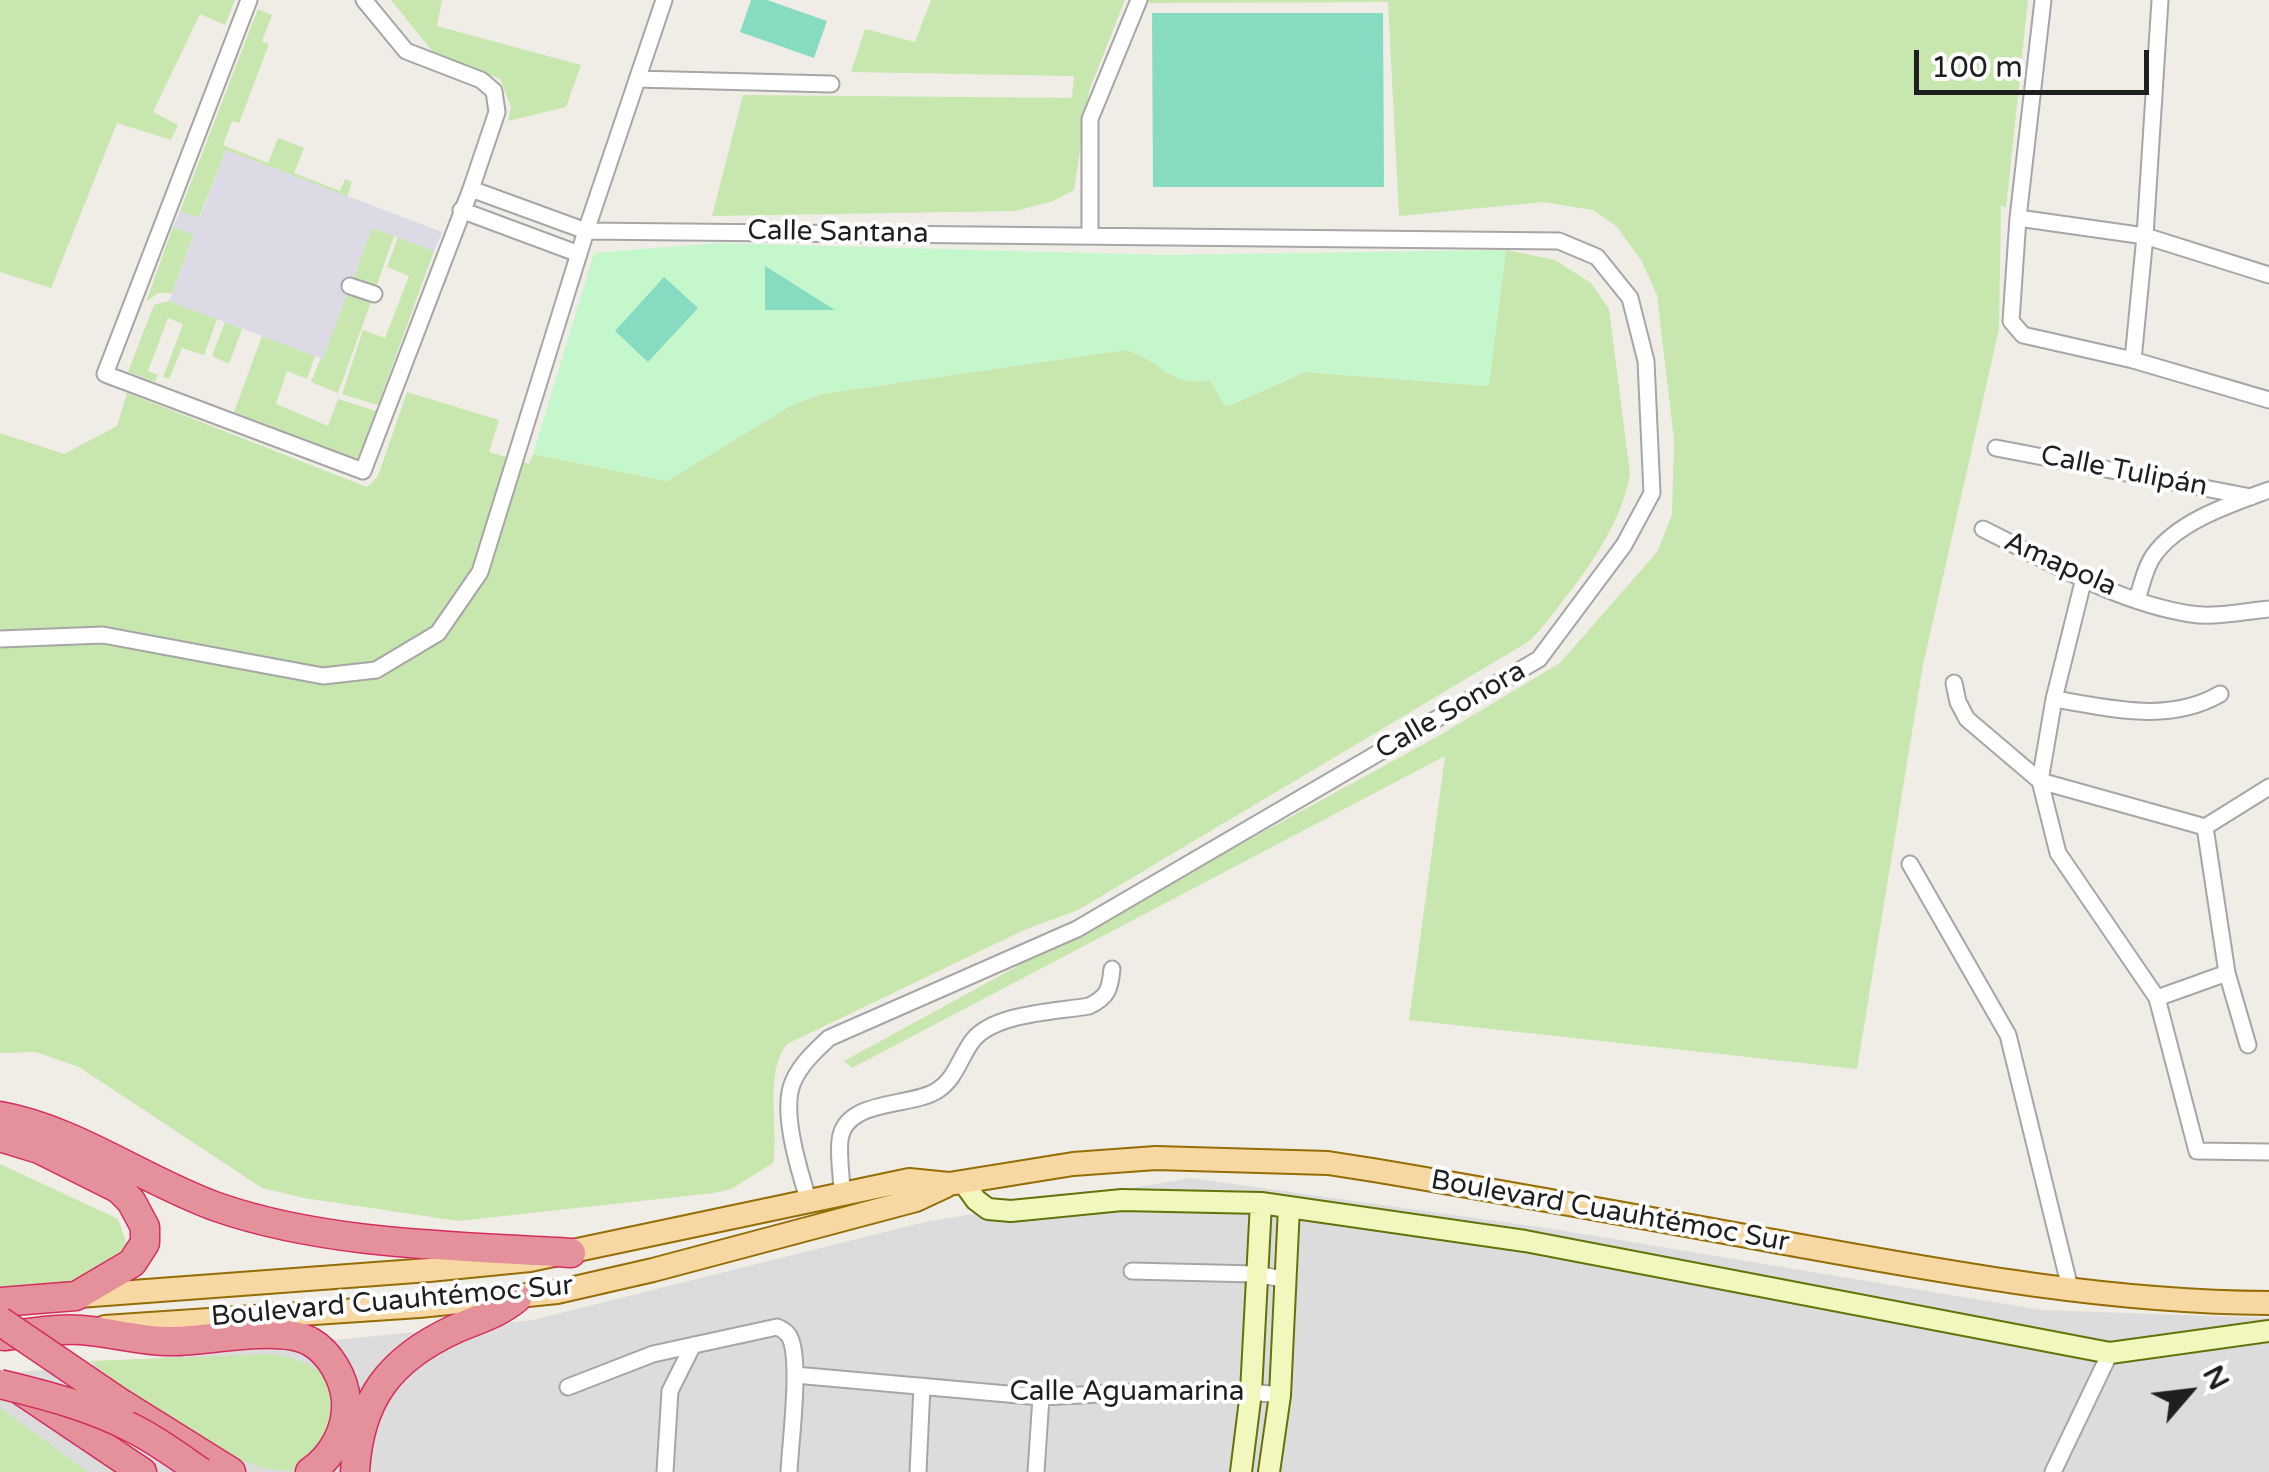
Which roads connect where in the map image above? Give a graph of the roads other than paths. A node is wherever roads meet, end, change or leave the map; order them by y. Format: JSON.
{"nodes":[{"id":1,"x":249,"y":0,"type":"edge"},
{"id":2,"x":364,"y":0,"type":"edge"},
{"id":3,"x":664,"y":0,"type":"edge"},
{"id":4,"x":1139,"y":0,"type":"edge"},
{"id":5,"x":2043,"y":0,"type":"edge"},
{"id":6,"x":2160,"y":0,"type":"edge"},
{"id":7,"x":637,"y":79,"type":"junction"},
{"id":8,"x":830,"y":84,"type":"dead end"},
{"id":9,"x":472,"y":189,"type":"junction"},
{"id":10,"x":461,"y":210,"type":"junction"},
{"id":11,"x":2018,"y":218,"type":"junction"},
{"id":12,"x":586,"y":231,"type":"junction"},
{"id":13,"x":1090,"y":236,"type":"junction"},
{"id":14,"x":2145,"y":236,"type":"junction"},
{"id":15,"x":579,"y":254,"type":"junction"},
{"id":16,"x":2269,"y":275,"type":"edge"},
{"id":17,"x":350,"y":286,"type":"dead end"},
{"id":18,"x":374,"y":294,"type":"dead end"},
{"id":19,"x":2133,"y":360,"type":"junction"},
{"id":20,"x":2269,"y":400,"type":"edge"},
{"id":21,"x":1996,"y":448,"type":"dead end"},
{"id":22,"x":2269,"y":490,"type":"edge"},
{"id":23,"x":2250,"y":497,"type":"junction"},
{"id":24,"x":1983,"y":529,"type":"dead end"},
{"id":25,"x":2084,"y":578,"type":"junction"},
{"id":26,"x":2137,"y":599,"type":"junction"},
{"id":27,"x":2269,"y":609,"type":"edge"},
{"id":28,"x":0,"y":640,"type":"edge"},
{"id":29,"x":1954,"y":683,"type":"dead end"},
{"id":30,"x":2220,"y":694,"type":"dead end"},
{"id":31,"x":2054,"y":700,"type":"junction"},
{"id":32,"x":2040,"y":781,"type":"junction"},
{"id":33,"x":2269,"y":787,"type":"edge"},
{"id":34,"x":2205,"y":827,"type":"junction"},
{"id":35,"x":1910,"y":864,"type":"dead end"},
{"id":36,"x":1112,"y":969,"type":"dead end"},
{"id":37,"x":2227,"y":973,"type":"junction"},
{"id":38,"x":2157,"y":998,"type":"junction"},
{"id":39,"x":2248,"y":1045,"type":"dead end"},
{"id":40,"x":0,"y":1116,"type":"edge"},
{"id":41,"x":0,"y":1137,"type":"edge"},
{"id":42,"x":2269,"y":1152,"type":"edge"},
{"id":43,"x":956,"y":1183,"type":"junction"},
{"id":44,"x":842,"y":1194,"type":"junction"},
{"id":45,"x":809,"y":1202,"type":"junction"},
{"id":46,"x":1261,"y":1203,"type":"junction"},
{"id":47,"x":1289,"y":1207,"type":"junction"},
{"id":48,"x":571,"y":1253,"type":"junction"},
{"id":49,"x":1132,"y":1271,"type":"dead end"},
{"id":50,"x":1255,"y":1274,"type":"junction"},
{"id":51,"x":1284,"y":1279,"type":"junction"},
{"id":52,"x":2071,"y":1292,"type":"junction"},
{"id":53,"x":76,"y":1296,"type":"junction"},
{"id":54,"x":517,"y":1298,"type":"junction"},
{"id":55,"x":0,"y":1302,"type":"edge"},
{"id":56,"x":2269,"y":1303,"type":"edge"},
{"id":57,"x":0,"y":1322,"type":"edge"},
{"id":58,"x":78,"y":1329,"type":"junction"},
{"id":59,"x":2269,"y":1331,"type":"edge"},
{"id":60,"x":0,"y":1336,"type":"edge"},
{"id":61,"x":694,"y":1346,"type":"junction"},
{"id":62,"x":2110,"y":1354,"type":"junction"},
{"id":63,"x":794,"y":1376,"type":"junction"},
{"id":64,"x":0,"y":1384,"type":"edge"},
{"id":65,"x":568,"y":1386,"type":"dead end"},
{"id":66,"x":922,"y":1386,"type":"junction"},
{"id":67,"x":1251,"y":1392,"type":"junction"},
{"id":68,"x":1280,"y":1395,"type":"junction"},
{"id":69,"x":1041,"y":1397,"type":"junction"},
{"id":70,"x":51,"y":1412,"type":"junction"},
{"id":71,"x":221,"y":1470,"type":"edge"},
{"id":72,"x":114,"y":1472,"type":"edge"},
{"id":73,"x":142,"y":1472,"type":"edge"},
{"id":74,"x":172,"y":1472,"type":"edge"},
{"id":75,"x":310,"y":1472,"type":"edge"},
{"id":76,"x":355,"y":1472,"type":"edge"},
{"id":77,"x":665,"y":1472,"type":"edge"},
{"id":78,"x":788,"y":1472,"type":"edge"},
{"id":79,"x":918,"y":1472,"type":"edge"},
{"id":80,"x":1036,"y":1472,"type":"edge"},
{"id":81,"x":1241,"y":1472,"type":"edge"},
{"id":82,"x":1270,"y":1472,"type":"edge"},
{"id":83,"x":2053,"y":1472,"type":"edge"}],
"edges":[{"from":1,"to":10,"type":"street"},
{"from":2,"to":9,"type":"street"},
{"from":3,"to":7,"type":"street"},
{"from":4,"to":13,"type":"street"},
{"from":5,"to":11,"type":"street"},
{"from":6,"to":14,"type":"street"},
{"from":7,"to":8,"type":"street"},
{"from":7,"to":12,"type":"street"},
{"from":9,"to":10,"type":"street"},
{"from":9,"to":12,"type":"street","name":"Calle Santana"},
{"from":10,"to":15,"type":"street"},
{"from":11,"to":14,"type":"street"},
{"from":11,"to":19,"type":"street"},
{"from":12,"to":13,"type":"street","name":"Calle Santana"},
{"from":12,"to":15,"type":"street"},
{"from":13,"to":45,"type":"street","name":"Calle Sonora"},
{"from":14,"to":16,"type":"street"},
{"from":14,"to":19,"type":"street"},
{"from":15,"to":28,"type":"street"},
{"from":17,"to":18,"type":"street"},
{"from":19,"to":20,"type":"street"},
{"from":21,"to":23,"type":"street","name":"Calle Tulipán"},
{"from":22,"to":23,"type":"street","name":"Calle Tulipán"},
{"from":23,"to":26,"type":"street","name":"Calle Tulipán"},
{"from":24,"to":25,"type":"street","name":"Amapola"},
{"from":25,"to":26,"type":"street","name":"Amapola"},
{"from":25,"to":31,"type":"street"},
{"from":26,"to":27,"type":"street"},
{"from":29,"to":32,"type":"street"},
{"from":30,"to":31,"type":"street"},
{"from":31,"to":32,"type":"street"},
{"from":32,"to":34,"type":"street"},
{"from":32,"to":38,"type":"street"},
{"from":33,"to":34,"type":"street"},
{"from":34,"to":37,"type":"street"},
{"from":35,"to":52,"type":"street"},
{"from":36,"to":44,"type":"street"},
{"from":37,"to":38,"type":"street"},
{"from":37,"to":39,"type":"street"},
{"from":38,"to":42,"type":"street"},
{"from":40,"to":48,"type":"highway"},
{"from":41,"to":53,"type":"highway"},
{"from":43,"to":44,"type":"main road","name":"Boulevard Cuauhtémoc Sur"},
{"from":43,"to":46,"type":"street"},
{"from":43,"to":52,"type":"main road","name":"Boulevard Cuauhtémoc Sur"},
{"from":43,"to":54,"type":"main road","name":"Boulevard Cuauhtémoc Sur"},
{"from":44,"to":45,"type":"main road","name":"Boulevard Cuauhtémoc Sur"},
{"from":45,"to":48,"type":"main road","name":"Boulevard Cuauhtémoc Sur"},
{"from":46,"to":47,"type":"street"},
{"from":46,"to":50,"type":"street"},
{"from":47,"to":51,"type":"street"},
{"from":47,"to":62,"type":"street"},
{"from":48,"to":53,"type":"main road","name":"Boulevard Cuauhtémoc Sur"},
{"from":49,"to":50,"type":"street"},
{"from":50,"to":51,"type":"street"},
{"from":50,"to":67,"type":"street"},
{"from":51,"to":68,"type":"street"},
{"from":52,"to":56,"type":"main road","name":"Boulevard Cuauhtémoc Sur"},
{"from":53,"to":55,"type":"highway","name":"Boulevard Cuauhtémoc Sur"},
{"from":54,"to":58,"type":"main road","name":"Boulevard Cuauhtémoc Sur"},
{"from":54,"to":76,"type":"highway"},
{"from":57,"to":71,"type":"highway","bridge":true},
{"from":58,"to":60,"type":"highway","name":"Boulevard Cuauhtémoc Sur"},
{"from":58,"to":75,"type":"highway"},
{"from":59,"to":62,"type":"street"},
{"from":61,"to":63,"type":"street"},
{"from":61,"to":65,"type":"street"},
{"from":61,"to":77,"type":"street"},
{"from":62,"to":83,"type":"street"},
{"from":63,"to":66,"type":"street","name":"Calle Aguamarina"},
{"from":63,"to":78,"type":"street"},
{"from":64,"to":70,"type":"highway"},
{"from":64,"to":71,"type":"highway","bridge":true},
{"from":64,"to":74,"type":"highway"},
{"from":66,"to":69,"type":"street","name":"Calle Aguamarina"},
{"from":66,"to":79,"type":"street"},
{"from":67,"to":68,"type":"street","name":"Calle Aguamarina"},
{"from":67,"to":69,"type":"street","name":"Calle Aguamarina"},
{"from":67,"to":81,"type":"street"},
{"from":68,"to":82,"type":"street"},
{"from":69,"to":80,"type":"street"},
{"from":70,"to":72,"type":"highway"},
{"from":70,"to":73,"type":"highway"}]}
